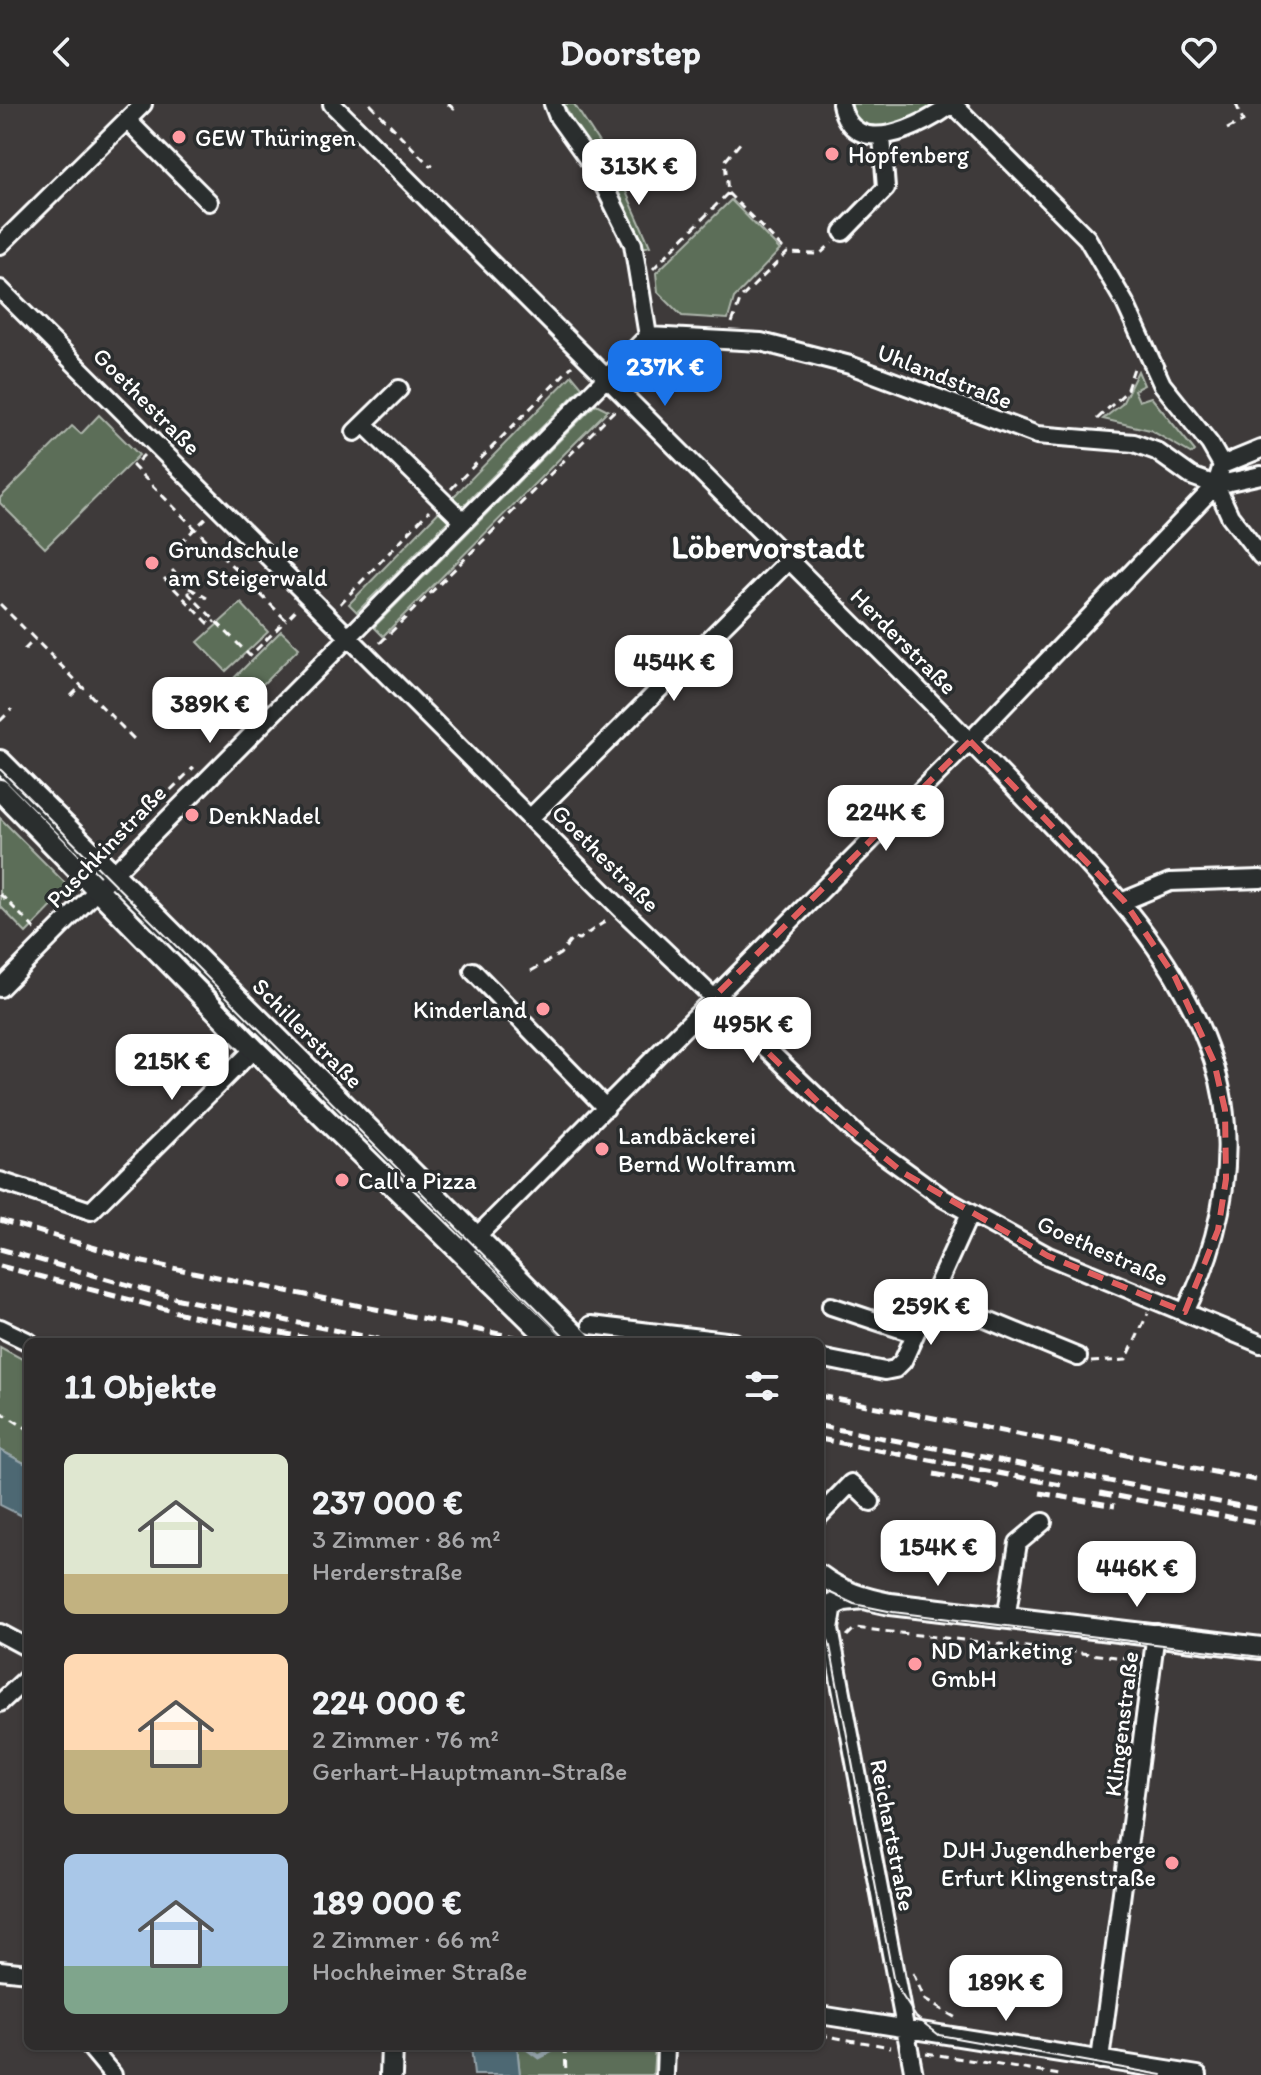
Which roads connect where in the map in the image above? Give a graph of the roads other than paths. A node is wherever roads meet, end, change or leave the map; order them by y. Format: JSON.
{"nodes":[{"id":1,"x":143,"y":104,"type":"edge"},
{"id":2,"x":332,"y":104,"type":"edge"},
{"id":3,"x":553,"y":104,"type":"edge"},
{"id":4,"x":841,"y":104,"type":"edge"},
{"id":5,"x":953,"y":104,"type":"edge"},
{"id":6,"x":127,"y":120,"type":"junction"},
{"id":7,"x":882,"y":137,"type":"junction"},
{"id":8,"x":209,"y":202,"type":"dead end"},
{"id":9,"x":843,"y":232,"type":"road end"},
{"id":10,"x":0,"y":245,"type":"edge"},
{"id":11,"x":0,"y":289,"type":"edge"},
{"id":12,"x":648,"y":336,"type":"junction"},
{"id":13,"x":606,"y":377,"type":"junction"},
{"id":14,"x":399,"y":389,"type":"dead end"},
{"id":15,"x":1261,"y":449,"type":"edge"},
{"id":16,"x":1222,"y":465,"type":"junction"},
{"id":17,"x":1261,"y":475,"type":"edge"},
{"id":18,"x":1216,"y":485,"type":"junction"},
{"id":19,"x":463,"y":521,"type":"junction"},
{"id":20,"x":1261,"y":556,"type":"edge"},
{"id":21,"x":789,"y":560,"type":"junction"},
{"id":22,"x":348,"y":635,"type":"junction"},
{"id":23,"x":970,"y":741,"type":"junction"},
{"id":24,"x":0,"y":761,"type":"edge"},
{"id":25,"x":0,"y":790,"type":"edge"},
{"id":26,"x":531,"y":817,"type":"junction"},
{"id":27,"x":112,"y":873,"type":"junction"},
{"id":28,"x":1261,"y":879,"type":"edge"},
{"id":29,"x":97,"y":888,"type":"junction"},
{"id":30,"x":1124,"y":901,"type":"junction"},
{"id":31,"x":473,"y":971,"type":"dead end"},
{"id":32,"x":0,"y":988,"type":"edge"},
{"id":33,"x":713,"y":998,"type":"junction"},
{"id":34,"x":254,"y":1049,"type":"junction"},
{"id":35,"x":606,"y":1108,"type":"junction"},
{"id":36,"x":0,"y":1181,"type":"edge"},
{"id":37,"x":970,"y":1213,"type":"junction"},
{"id":38,"x":468,"y":1244,"type":"junction"},
{"id":39,"x":932,"y":1297,"type":"junction"},
{"id":40,"x":831,"y":1306,"type":"dead end"},
{"id":41,"x":1185,"y":1312,"type":"junction"},
{"id":42,"x":0,"y":1328,"type":"edge"},
{"id":43,"x":586,"y":1334,"type":"edge"},
{"id":44,"x":915,"y":1334,"type":"junction"},
{"id":45,"x":550,"y":1338,"type":"edge"},
{"id":46,"x":660,"y":1338,"type":"edge"},
{"id":47,"x":24,"y":1340,"type":"edge"},
{"id":48,"x":1261,"y":1344,"type":"edge"},
{"id":49,"x":1078,"y":1357,"type":"road end"},
{"id":50,"x":824,"y":1359,"type":"edge"},
{"id":51,"x":871,"y":1502,"type":"dead end"},
{"id":52,"x":824,"y":1511,"type":"edge"},
{"id":53,"x":1043,"y":1522,"type":"dead end"},
{"id":54,"x":824,"y":1579,"type":"edge"},
{"id":55,"x":825,"y":1603,"type":"edge"},
{"id":56,"x":859,"y":1613,"type":"junction"},
{"id":57,"x":1006,"y":1619,"type":"junction"},
{"id":58,"x":0,"y":1633,"type":"edge"},
{"id":59,"x":24,"y":1646,"type":"edge"},
{"id":60,"x":1152,"y":1647,"type":"junction"},
{"id":61,"x":1261,"y":1648,"type":"edge"},
{"id":62,"x":24,"y":1681,"type":"edge"},
{"id":63,"x":0,"y":1703,"type":"edge"},
{"id":64,"x":0,"y":1970,"type":"edge"},
{"id":65,"x":24,"y":1973,"type":"edge"},
{"id":66,"x":824,"y":2016,"type":"edge"},
{"id":67,"x":905,"y":2026,"type":"junction"},
{"id":68,"x":92,"y":2050,"type":"edge"},
{"id":69,"x":392,"y":2050,"type":"edge"},
{"id":70,"x":666,"y":2050,"type":"edge"},
{"id":71,"x":1100,"y":2060,"type":"junction"},
{"id":72,"x":113,"y":2075,"type":"edge"},
{"id":73,"x":391,"y":2075,"type":"edge"},
{"id":74,"x":665,"y":2075,"type":"edge"},
{"id":75,"x":914,"y":2075,"type":"edge"},
{"id":76,"x":1198,"y":2075,"type":"edge"}],
"edges":[{"from":1,"to":6,"type":"street"},
{"from":2,"to":13,"type":"street","name":"Herderstraße"},
{"from":3,"to":12,"type":"street"},
{"from":4,"to":7,"type":"street"},
{"from":5,"to":7,"type":"street"},
{"from":5,"to":16,"type":"street"},
{"from":6,"to":8,"type":"street"},
{"from":6,"to":10,"type":"street"},
{"from":7,"to":9,"type":"street"},
{"from":11,"to":22,"type":"street","name":"Goethestraße"},
{"from":12,"to":13,"type":"street","name":"Puschkinstraße"},
{"from":12,"to":18,"type":"street","name":"Uhlandstraße"},
{"from":13,"to":19,"type":"street","name":"Puschkinstraße"},
{"from":13,"to":21,"type":"street","name":"Herderstraße"},
{"from":14,"to":19,"type":"street"},
{"from":15,"to":16,"type":"street"},
{"from":16,"to":18,"type":"street"},
{"from":17,"to":18,"type":"street"},
{"from":18,"to":20,"type":"street"},
{"from":18,"to":23,"type":"street"},
{"from":19,"to":22,"type":"street","name":"Puschkinstraße"},
{"from":21,"to":23,"type":"street","name":"Herderstraße"},
{"from":21,"to":26,"type":"street"},
{"from":22,"to":26,"type":"street","name":"Goethestraße"},
{"from":22,"to":27,"type":"street","name":"Puschkinstraße"},
{"from":23,"to":30,"type":"street","name":"Herderstraße"},
{"from":23,"to":33,"type":"street"},
{"from":24,"to":27,"type":"main road","name":"Schillerstraße"},
{"from":25,"to":29,"type":"main road","name":"Schillerstraße"},
{"from":26,"to":33,"type":"street","name":"Goethestraße"},
{"from":27,"to":29,"type":"street","name":"Puschkinstraße"},
{"from":27,"to":38,"type":"main road","name":"Schillerstraße"},
{"from":28,"to":30,"type":"street"},
{"from":29,"to":32,"type":"street","name":"Puschkinstraße"},
{"from":29,"to":34,"type":"main road","name":"Schillerstraße"},
{"from":30,"to":41,"type":"street","name":"Herderstraße"},
{"from":31,"to":35,"type":"street"},
{"from":33,"to":35,"type":"street"},
{"from":33,"to":37,"type":"street","name":"Goethestraße"},
{"from":34,"to":36,"type":"street"},
{"from":34,"to":38,"type":"main road","name":"Schillerstraße"},
{"from":35,"to":38,"type":"street"},
{"from":37,"to":39,"type":"street"},
{"from":37,"to":41,"type":"street","name":"Goethestraße"},
{"from":38,"to":43,"type":"main road","name":"Schillerstraße"},
{"from":38,"to":45,"type":"main road","name":"Schillerstraße"},
{"from":39,"to":44,"type":"street"},
{"from":39,"to":49,"type":"street"},
{"from":40,"to":44,"type":"street"},
{"from":41,"to":48,"type":"street","name":"Goethestraße"},
{"from":42,"to":47,"type":"street"},
{"from":43,"to":46,"type":"street"},
{"from":44,"to":50,"type":"street"},
{"from":51,"to":52,"type":"street"},
{"from":53,"to":57,"type":"street"},
{"from":54,"to":56,"type":"main road"},
{"from":55,"to":56,"type":"main road"},
{"from":55,"to":67,"type":"street","name":"Reichartstraße"},
{"from":56,"to":57,"type":"main road"},
{"from":57,"to":60,"type":"main road"},
{"from":58,"to":59,"type":"street"},
{"from":60,"to":61,"type":"main road"},
{"from":60,"to":71,"type":"street","name":"Klingenstraße"},
{"from":62,"to":63,"type":"street"},
{"from":64,"to":65,"type":"street"},
{"from":66,"to":67,"type":"street"},
{"from":67,"to":71,"type":"street"},
{"from":67,"to":75,"type":"street","name":"Reichartstraße"},
{"from":68,"to":72,"type":"street"},
{"from":69,"to":73,"type":"main road"},
{"from":70,"to":74,"type":"street"},
{"from":71,"to":76,"type":"street"}]}
